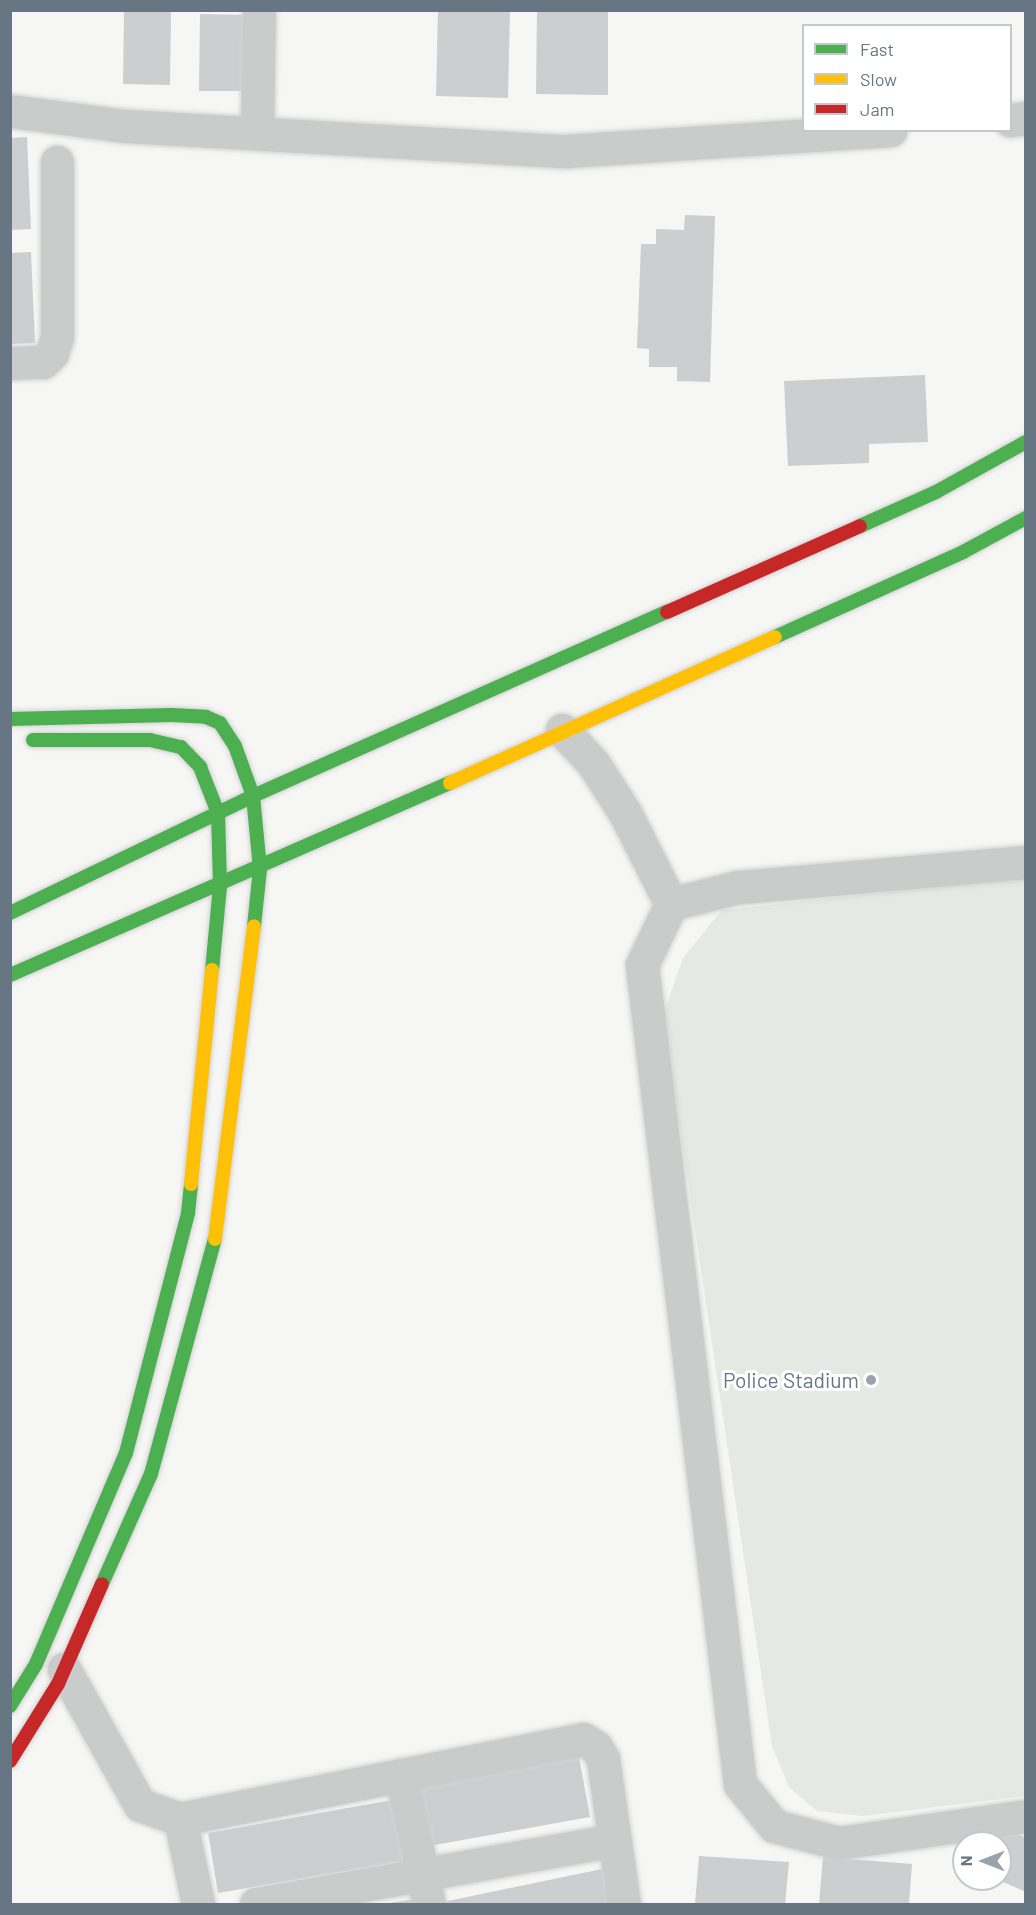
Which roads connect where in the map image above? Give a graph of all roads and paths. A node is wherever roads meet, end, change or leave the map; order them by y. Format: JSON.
{"nodes":[{"id":1,"x":259,"y":10,"type":"edge"},
{"id":2,"x":10,"y":111,"type":"edge"},
{"id":3,"x":859,"y":132,"type":"edge"},
{"id":4,"x":257,"y":133,"type":"junction"},
{"id":5,"x":57,"y":162,"type":"dead end"},
{"id":6,"x":10,"y":363,"type":"edge"},
{"id":7,"x":1024,"y":449,"type":"edge"},
{"id":8,"x":1026,"y":518,"type":"edge"},
{"id":9,"x":10,"y":718,"type":"edge"},
{"id":10,"x":562,"y":730,"type":"junction"},
{"id":11,"x":22,"y":740,"type":"dead end"},
{"id":12,"x":253,"y":796,"type":"junction"},
{"id":13,"x":218,"y":813,"type":"junction"},
{"id":14,"x":1026,"y":862,"type":"edge"},
{"id":15,"x":260,"y":869,"type":"junction"},
{"id":16,"x":220,"y":886,"type":"junction"},
{"id":17,"x":671,"y":904,"type":"junction"},
{"id":18,"x":10,"y":913,"type":"edge"},
{"id":19,"x":10,"y":975,"type":"edge"},
{"id":20,"x":64,"y":1669,"type":"junction"},
{"id":21,"x":10,"y":1706,"type":"edge"},
{"id":22,"x":10,"y":1761,"type":"edge"},
{"id":23,"x":401,"y":1775,"type":"junction"},
{"id":24,"x":1026,"y":1816,"type":"edge"},
{"id":25,"x":180,"y":1819,"type":"junction"},
{"id":26,"x":615,"y":1840,"type":"junction"},
{"id":27,"x":426,"y":1889,"type":"edge"},
{"id":28,"x":198,"y":1905,"type":"edge"},
{"id":29,"x":256,"y":1905,"type":"edge"},
{"id":30,"x":624,"y":1905,"type":"edge"}],
"edges":[{"from":1,"to":4,"type":"street"},
{"from":2,"to":4,"type":"street"},
{"from":3,"to":4,"type":"street"},
{"from":5,"to":6,"type":"street"},
{"from":7,"to":12,"type":"main road"},
{"from":8,"to":10,"type":"main road"},
{"from":9,"to":12,"type":"main road"},
{"from":10,"to":15,"type":"main road"},
{"from":10,"to":17,"type":"street"},
{"from":11,"to":13,"type":"main road"},
{"from":12,"to":13,"type":"main road"},
{"from":12,"to":15,"type":"main road"},
{"from":13,"to":16,"type":"main road"},
{"from":13,"to":18,"type":"main road"},
{"from":14,"to":17,"type":"street"},
{"from":15,"to":16,"type":"main road"},
{"from":15,"to":20,"type":"main road"},
{"from":16,"to":19,"type":"main road"},
{"from":16,"to":21,"type":"main road"},
{"from":17,"to":24,"type":"street"},
{"from":20,"to":22,"type":"main road"},
{"from":20,"to":25,"type":"street"},
{"from":23,"to":25,"type":"street"},
{"from":23,"to":26,"type":"street"},
{"from":23,"to":27,"type":"street"},
{"from":25,"to":28,"type":"street"},
{"from":26,"to":27,"type":"street"},
{"from":26,"to":30,"type":"street"},
{"from":27,"to":29,"type":"street"}]}
